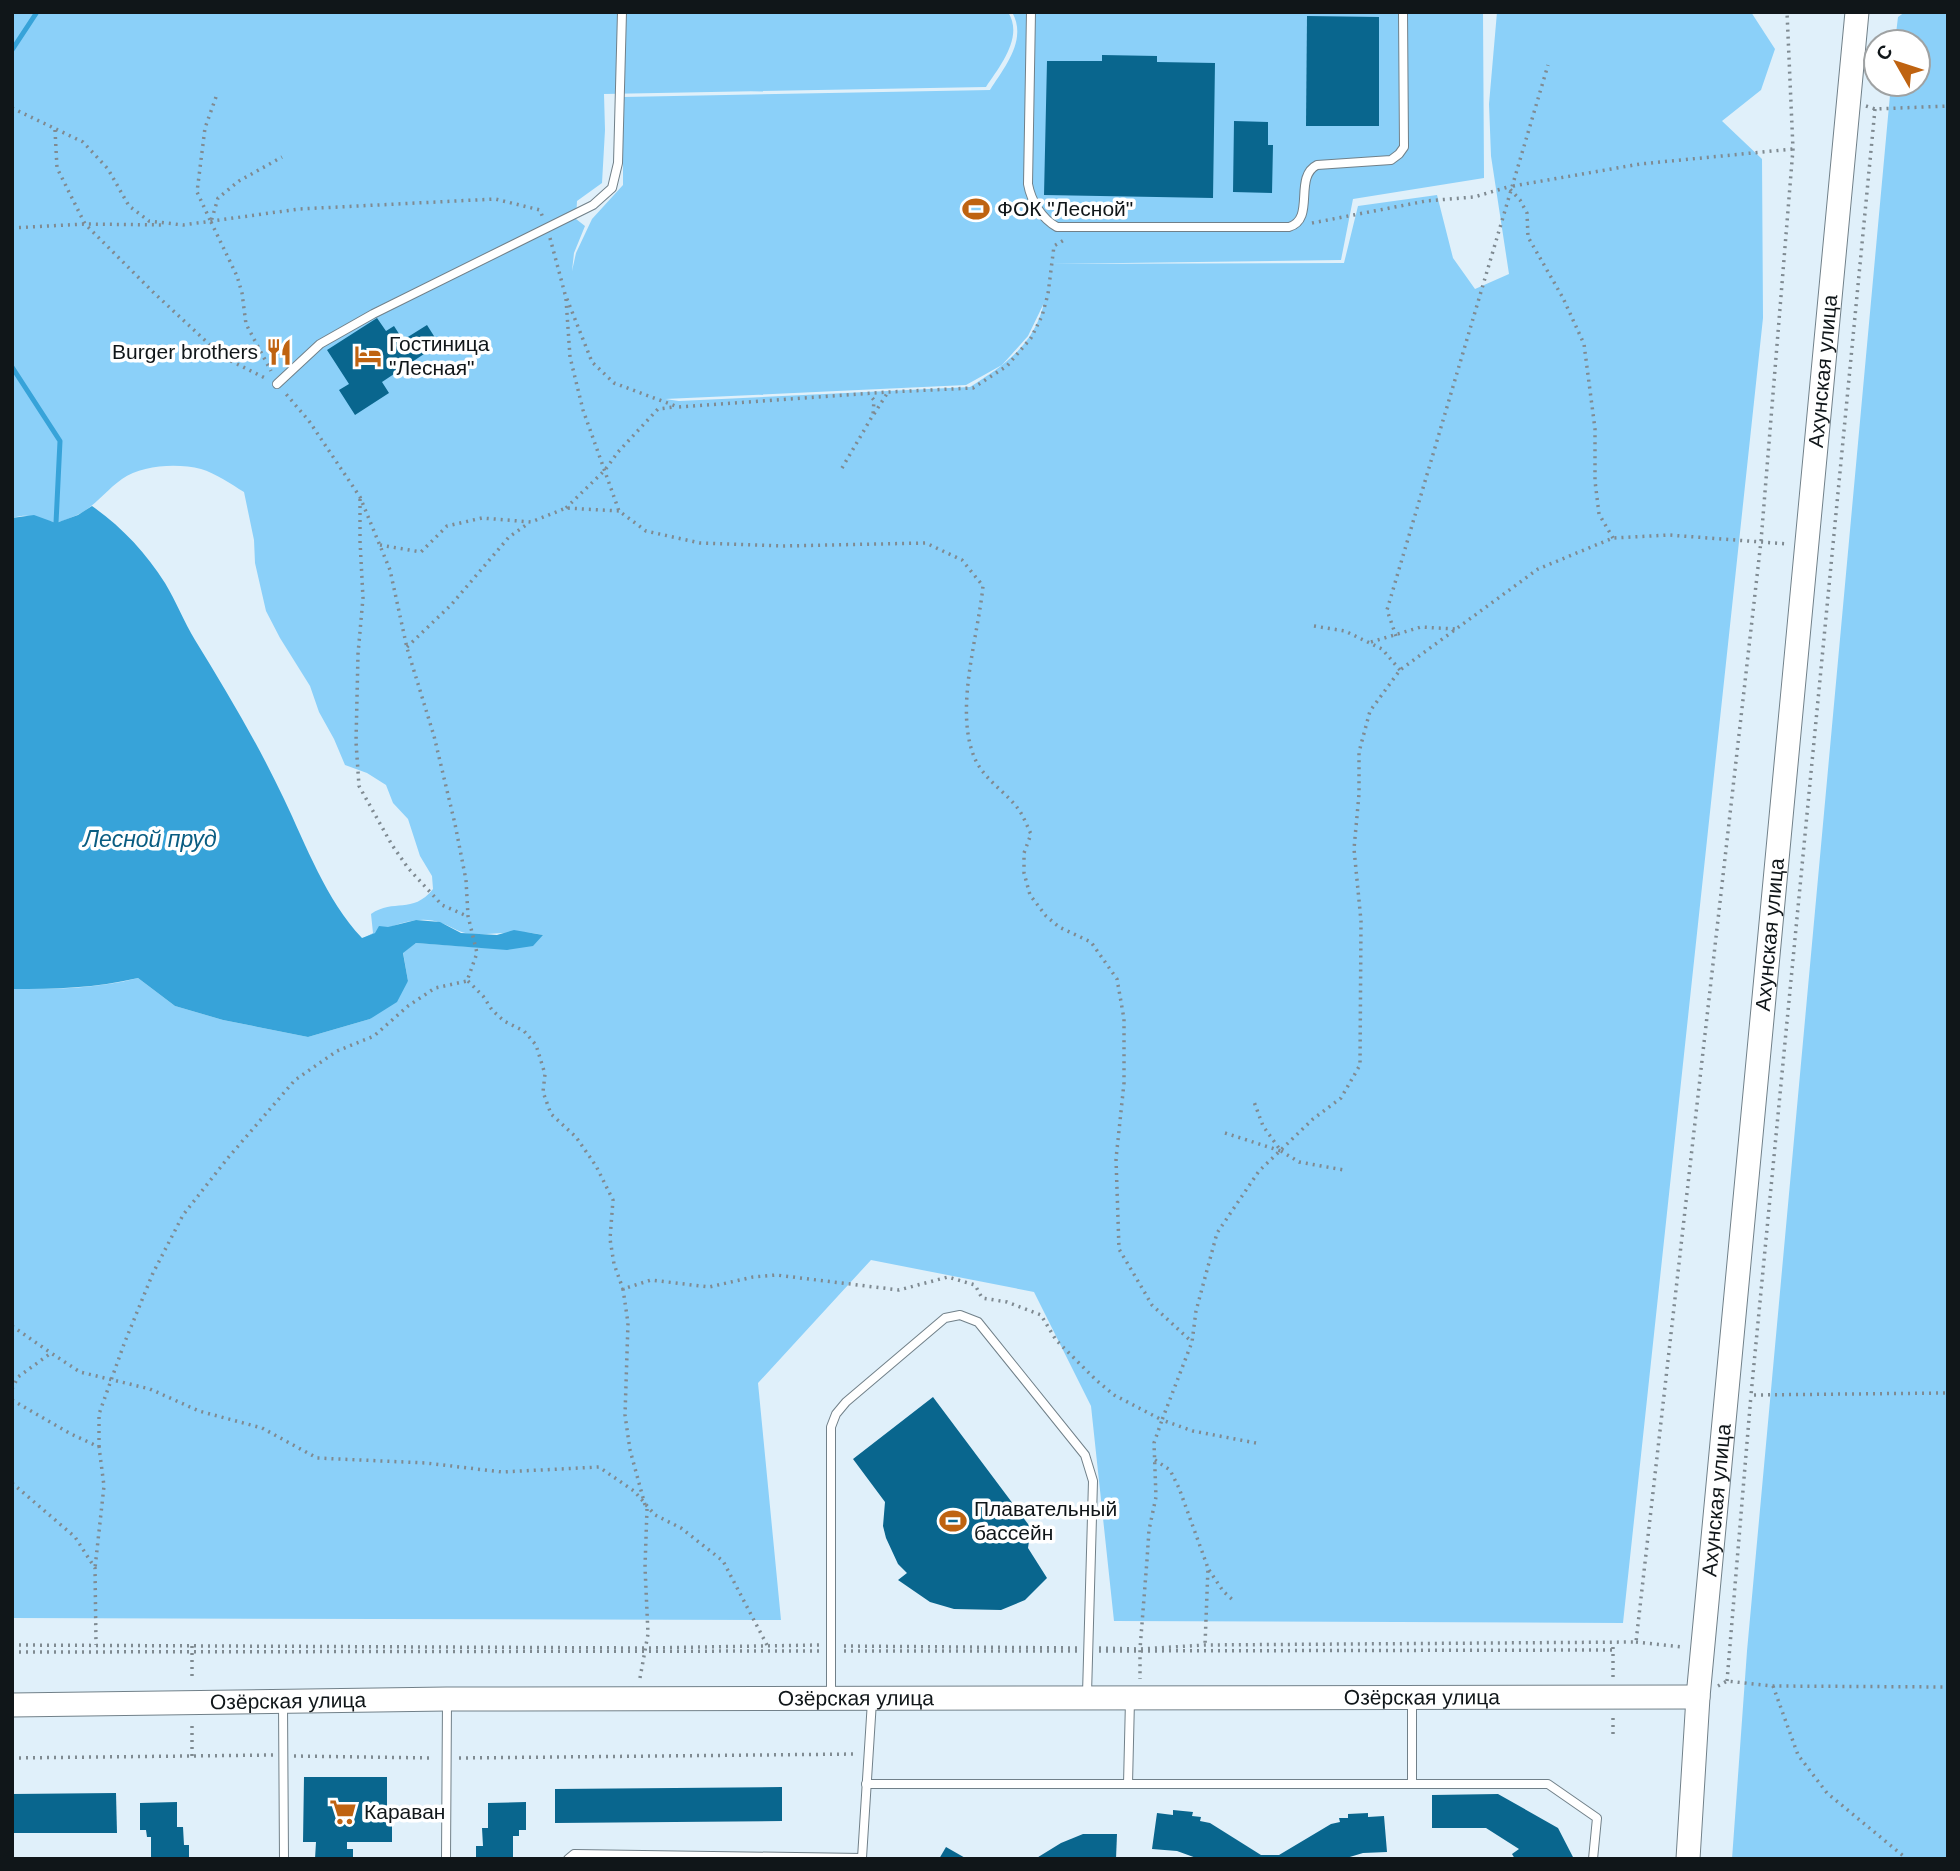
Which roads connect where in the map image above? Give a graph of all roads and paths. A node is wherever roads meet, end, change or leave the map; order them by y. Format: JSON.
{"nodes":[{"id":1,"x":622,"y":12,"type":"edge"},
{"id":2,"x":1031,"y":12,"type":"edge"},
{"id":3,"x":1402,"y":12,"type":"edge"},
{"id":4,"x":1787,"y":12,"type":"edge"},
{"id":5,"x":1857,"y":12,"type":"edge"},
{"id":6,"x":1548,"y":65,"type":"dead end"},
{"id":7,"x":216,"y":97,"type":"dead end"},
{"id":8,"x":1848,"y":100,"type":"junction"},
{"id":9,"x":1948,"y":106,"type":"edge"},
{"id":10,"x":13,"y":108,"type":"edge"},
{"id":11,"x":1875,"y":109,"type":"junction"},
{"id":12,"x":55,"y":130,"type":"junction"},
{"id":13,"x":1793,"y":149,"type":"junction"},
{"id":14,"x":282,"y":156,"type":"dead end"},
{"id":15,"x":1510,"y":188,"type":"junction"},
{"id":16,"x":211,"y":222,"type":"junction"},
{"id":17,"x":85,"y":224,"type":"junction"},
{"id":18,"x":1308,"y":224,"type":"dead end"},
{"id":19,"x":183,"y":225,"type":"junction"},
{"id":20,"x":14,"y":228,"type":"edge"},
{"id":21,"x":548,"y":228,"type":"junction"},
{"id":22,"x":1064,"y":239,"type":"dead end"},
{"id":23,"x":565,"y":294,"type":"junction"},
{"id":24,"x":277,"y":384,"type":"junction"},
{"id":25,"x":888,"y":392,"type":"junction"},
{"id":26,"x":869,"y":394,"type":"junction"},
{"id":27,"x":678,"y":407,"type":"junction"},
{"id":28,"x":873,"y":415,"type":"junction"},
{"id":29,"x":842,"y":468,"type":"dead end"},
{"id":30,"x":605,"y":470,"type":"junction"},
{"id":31,"x":360,"y":496,"type":"junction"},
{"id":32,"x":566,"y":508,"type":"junction"},
{"id":33,"x":619,"y":511,"type":"junction"},
{"id":34,"x":531,"y":522,"type":"junction"},
{"id":35,"x":1613,"y":538,"type":"junction"},
{"id":36,"x":1760,"y":541,"type":"junction"},
{"id":37,"x":380,"y":545,"type":"junction"},
{"id":38,"x":1806,"y":546,"type":"junction"},
{"id":39,"x":1314,"y":626,"type":"dead end"},
{"id":40,"x":1457,"y":629,"type":"junction"},
{"id":41,"x":1396,"y":636,"type":"junction"},
{"id":42,"x":1369,"y":643,"type":"junction"},
{"id":43,"x":407,"y":648,"type":"junction"},
{"id":44,"x":1400,"y":670,"type":"junction"},
{"id":45,"x":468,"y":916,"type":"junction"},
{"id":46,"x":467,"y":981,"type":"junction"},
{"id":47,"x":1253,"y":1099,"type":"dead end"},
{"id":48,"x":1225,"y":1133,"type":"dead end"},
{"id":49,"x":1281,"y":1151,"type":"junction"},
{"id":50,"x":1344,"y":1170,"type":"dead end"},
{"id":51,"x":623,"y":1289,"type":"junction"},
{"id":52,"x":12,"y":1326,"type":"edge"},
{"id":53,"x":1192,"y":1342,"type":"junction"},
{"id":54,"x":51,"y":1353,"type":"junction"},
{"id":55,"x":113,"y":1380,"type":"junction"},
{"id":56,"x":12,"y":1389,"type":"edge"},
{"id":57,"x":1948,"y":1393,"type":"edge"},
{"id":58,"x":1751,"y":1395,"type":"junction"},
{"id":59,"x":12,"y":1400,"type":"edge"},
{"id":60,"x":1162,"y":1420,"type":"junction"},
{"id":61,"x":1256,"y":1443,"type":"dead end"},
{"id":62,"x":99,"y":1447,"type":"junction"},
{"id":63,"x":1154,"y":1460,"type":"junction"},
{"id":64,"x":12,"y":1483,"type":"edge"},
{"id":65,"x":646,"y":1506,"type":"junction"},
{"id":66,"x":95,"y":1568,"type":"junction"},
{"id":67,"x":1208,"y":1569,"type":"junction"},
{"id":68,"x":1235,"y":1602,"type":"dead end"},
{"id":69,"x":96,"y":1645,"type":"junction"},
{"id":70,"x":767,"y":1645,"type":"junction"},
{"id":71,"x":1205,"y":1645,"type":"junction"},
{"id":72,"x":12,"y":1646,"type":"edge"},
{"id":73,"x":192,"y":1646,"type":"junction"},
{"id":74,"x":831,"y":1648,"type":"junction"},
{"id":75,"x":1140,"y":1649,"type":"junction"},
{"id":76,"x":644,"y":1650,"type":"junction"},
{"id":77,"x":1088,"y":1650,"type":"junction"},
{"id":78,"x":1613,"y":1650,"type":"dead end"},
{"id":79,"x":12,"y":1652,"type":"edge"},
{"id":80,"x":192,"y":1652,"type":"junction"},
{"id":81,"x":192,"y":1681,"type":"dead end"},
{"id":82,"x":1727,"y":1681,"type":"junction"},
{"id":83,"x":1773,"y":1686,"type":"junction"},
{"id":84,"x":1948,"y":1686,"type":"edge"},
{"id":85,"x":1087,"y":1697,"type":"junction"},
{"id":86,"x":1135,"y":1697,"type":"junction"},
{"id":87,"x":1412,"y":1697,"type":"junction"},
{"id":88,"x":1698,"y":1697,"type":"junction"},
{"id":89,"x":831,"y":1698,"type":"junction"},
{"id":90,"x":873,"y":1698,"type":"junction"},
{"id":91,"x":447,"y":1699,"type":"junction"},
{"id":92,"x":638,"y":1699,"type":"junction"},
{"id":93,"x":283,"y":1702,"type":"junction"},
{"id":94,"x":12,"y":1705,"type":"edge"},
{"id":95,"x":192,"y":1723,"type":"dead end"},
{"id":96,"x":192,"y":1756,"type":"dead end"},
{"id":97,"x":866,"y":1784,"type":"junction"},
{"id":98,"x":1128,"y":1784,"type":"junction"},
{"id":99,"x":1412,"y":1784,"type":"junction"},
{"id":100,"x":775,"y":1858,"type":"edge"},
{"id":101,"x":862,"y":1858,"type":"edge"},
{"id":102,"x":284,"y":1859,"type":"edge"},
{"id":103,"x":446,"y":1859,"type":"edge"},
{"id":104,"x":568,"y":1859,"type":"edge"},
{"id":105,"x":1593,"y":1859,"type":"edge"},
{"id":106,"x":1688,"y":1859,"type":"edge"},
{"id":107,"x":1907,"y":1859,"type":"edge"}],
"edges":[{"from":1,"to":21,"type":"lane"},
{"from":2,"to":3,"type":"lane"},
{"from":4,"to":13,"type":"path"},
{"from":5,"to":8,"type":"main road","name":"Ахунская улица"},
{"from":6,"to":15,"type":"path"},
{"from":7,"to":16,"type":"path"},
{"from":8,"to":11,"type":"path"},
{"from":8,"to":38,"type":"main road","name":"Ахунская улица"},
{"from":9,"to":11,"type":"path"},
{"from":10,"to":12,"type":"path"},
{"from":11,"to":58,"type":"path"},
{"from":12,"to":17,"type":"path"},
{"from":12,"to":19,"type":"path"},
{"from":13,"to":15,"type":"path"},
{"from":13,"to":36,"type":"path"},
{"from":14,"to":16,"type":"path"},
{"from":15,"to":18,"type":"path"},
{"from":15,"to":35,"type":"path"},
{"from":15,"to":41,"type":"path"},
{"from":16,"to":19,"type":"path"},
{"from":16,"to":21,"type":"path"},
{"from":16,"to":24,"type":"path"},
{"from":17,"to":19,"type":"path"},
{"from":17,"to":20,"type":"path"},
{"from":17,"to":24,"type":"path"},
{"from":21,"to":23,"type":"path"},
{"from":21,"to":24,"type":"lane"},
{"from":22,"to":25,"type":"path"},
{"from":23,"to":27,"type":"path"},
{"from":23,"to":30,"type":"path"},
{"from":24,"to":31,"type":"path"},
{"from":25,"to":26,"type":"path"},
{"from":25,"to":28,"type":"path"},
{"from":26,"to":27,"type":"path"},
{"from":26,"to":28,"type":"path"},
{"from":27,"to":30,"type":"path"},
{"from":28,"to":29,"type":"path"},
{"from":30,"to":32,"type":"path"},
{"from":30,"to":33,"type":"path"},
{"from":31,"to":37,"type":"path"},
{"from":31,"to":45,"type":"path"},
{"from":32,"to":33,"type":"path"},
{"from":32,"to":34,"type":"path"},
{"from":33,"to":53,"type":"path"},
{"from":34,"to":37,"type":"path"},
{"from":34,"to":43,"type":"path"},
{"from":35,"to":36,"type":"path"},
{"from":35,"to":40,"type":"path"},
{"from":36,"to":38,"type":"path"},
{"from":36,"to":71,"type":"path"},
{"from":37,"to":43,"type":"path"},
{"from":38,"to":88,"type":"main road","name":"Ахунская улица"},
{"from":39,"to":42,"type":"path"},
{"from":40,"to":41,"type":"path"},
{"from":40,"to":44,"type":"path"},
{"from":41,"to":42,"type":"path"},
{"from":42,"to":44,"type":"path"},
{"from":43,"to":45,"type":"path"},
{"from":44,"to":49,"type":"path"},
{"from":45,"to":46,"type":"path"},
{"from":46,"to":51,"type":"path"},
{"from":46,"to":55,"type":"path"},
{"from":47,"to":49,"type":"path"},
{"from":48,"to":49,"type":"path"},
{"from":49,"to":50,"type":"path"},
{"from":49,"to":53,"type":"path"},
{"from":51,"to":60,"type":"path"},
{"from":51,"to":65,"type":"path"},
{"from":52,"to":54,"type":"path"},
{"from":53,"to":60,"type":"path"},
{"from":54,"to":55,"type":"path"},
{"from":54,"to":56,"type":"path"},
{"from":55,"to":62,"type":"path"},
{"from":55,"to":65,"type":"path"},
{"from":57,"to":58,"type":"path"},
{"from":58,"to":82,"type":"path"},
{"from":59,"to":62,"type":"path"},
{"from":60,"to":61,"type":"path"},
{"from":60,"to":63,"type":"path"},
{"from":62,"to":66,"type":"path"},
{"from":63,"to":67,"type":"path"},
{"from":63,"to":75,"type":"path"},
{"from":64,"to":66,"type":"path"},
{"from":65,"to":70,"type":"path"},
{"from":65,"to":76,"type":"path"},
{"from":66,"to":69,"type":"path"},
{"from":67,"to":68,"type":"path"},
{"from":67,"to":71,"type":"path"},
{"from":69,"to":72,"type":"path"},
{"from":69,"to":73,"type":"path"},
{"from":70,"to":74,"type":"path"},
{"from":70,"to":76,"type":"path"},
{"from":71,"to":75,"type":"path"},
{"from":73,"to":76,"type":"path"},
{"from":73,"to":80,"type":"path"},
{"from":74,"to":76,"type":"path"},
{"from":74,"to":77,"type":"path"},
{"from":74,"to":77,"type":"lane"},
{"from":74,"to":89,"type":"lane"},
{"from":75,"to":77,"type":"path"},
{"from":75,"to":86,"type":"path"},
{"from":76,"to":80,"type":"path"},
{"from":76,"to":92,"type":"path"},
{"from":77,"to":78,"type":"path"},
{"from":77,"to":85,"type":"lane"},
{"from":79,"to":80,"type":"path"},
{"from":80,"to":81,"type":"path"},
{"from":82,"to":83,"type":"path"},
{"from":82,"to":88,"type":"path"},
{"from":83,"to":84,"type":"path"},
{"from":83,"to":107,"type":"path"},
{"from":85,"to":86,"type":"main road","name":"Озёрская улица"},
{"from":85,"to":90,"type":"main road","name":"Озёрская улица"},
{"from":86,"to":87,"type":"main road","name":"Озёрская улица"},
{"from":86,"to":98,"type":"lane"},
{"from":87,"to":88,"type":"main road","name":"Озёрская улица"},
{"from":87,"to":99,"type":"lane"},
{"from":88,"to":106,"type":"main road","name":"Ахунская улица"},
{"from":89,"to":90,"type":"main road","name":"Озёрская улица"},
{"from":89,"to":92,"type":"main road","name":"Озёрская улица"},
{"from":90,"to":97,"type":"lane"},
{"from":91,"to":92,"type":"main road","name":"Озёрская улица"},
{"from":91,"to":93,"type":"main road","name":"Озёрская улица"},
{"from":91,"to":103,"type":"lane"},
{"from":93,"to":94,"type":"main road","name":"Озёрская улица"},
{"from":93,"to":102,"type":"lane"},
{"from":95,"to":96,"type":"path"},
{"from":97,"to":98,"type":"lane"},
{"from":97,"to":101,"type":"lane"},
{"from":98,"to":99,"type":"lane"},
{"from":99,"to":105,"type":"lane"},
{"from":100,"to":101,"type":"lane"},
{"from":100,"to":104,"type":"lane"}]}
